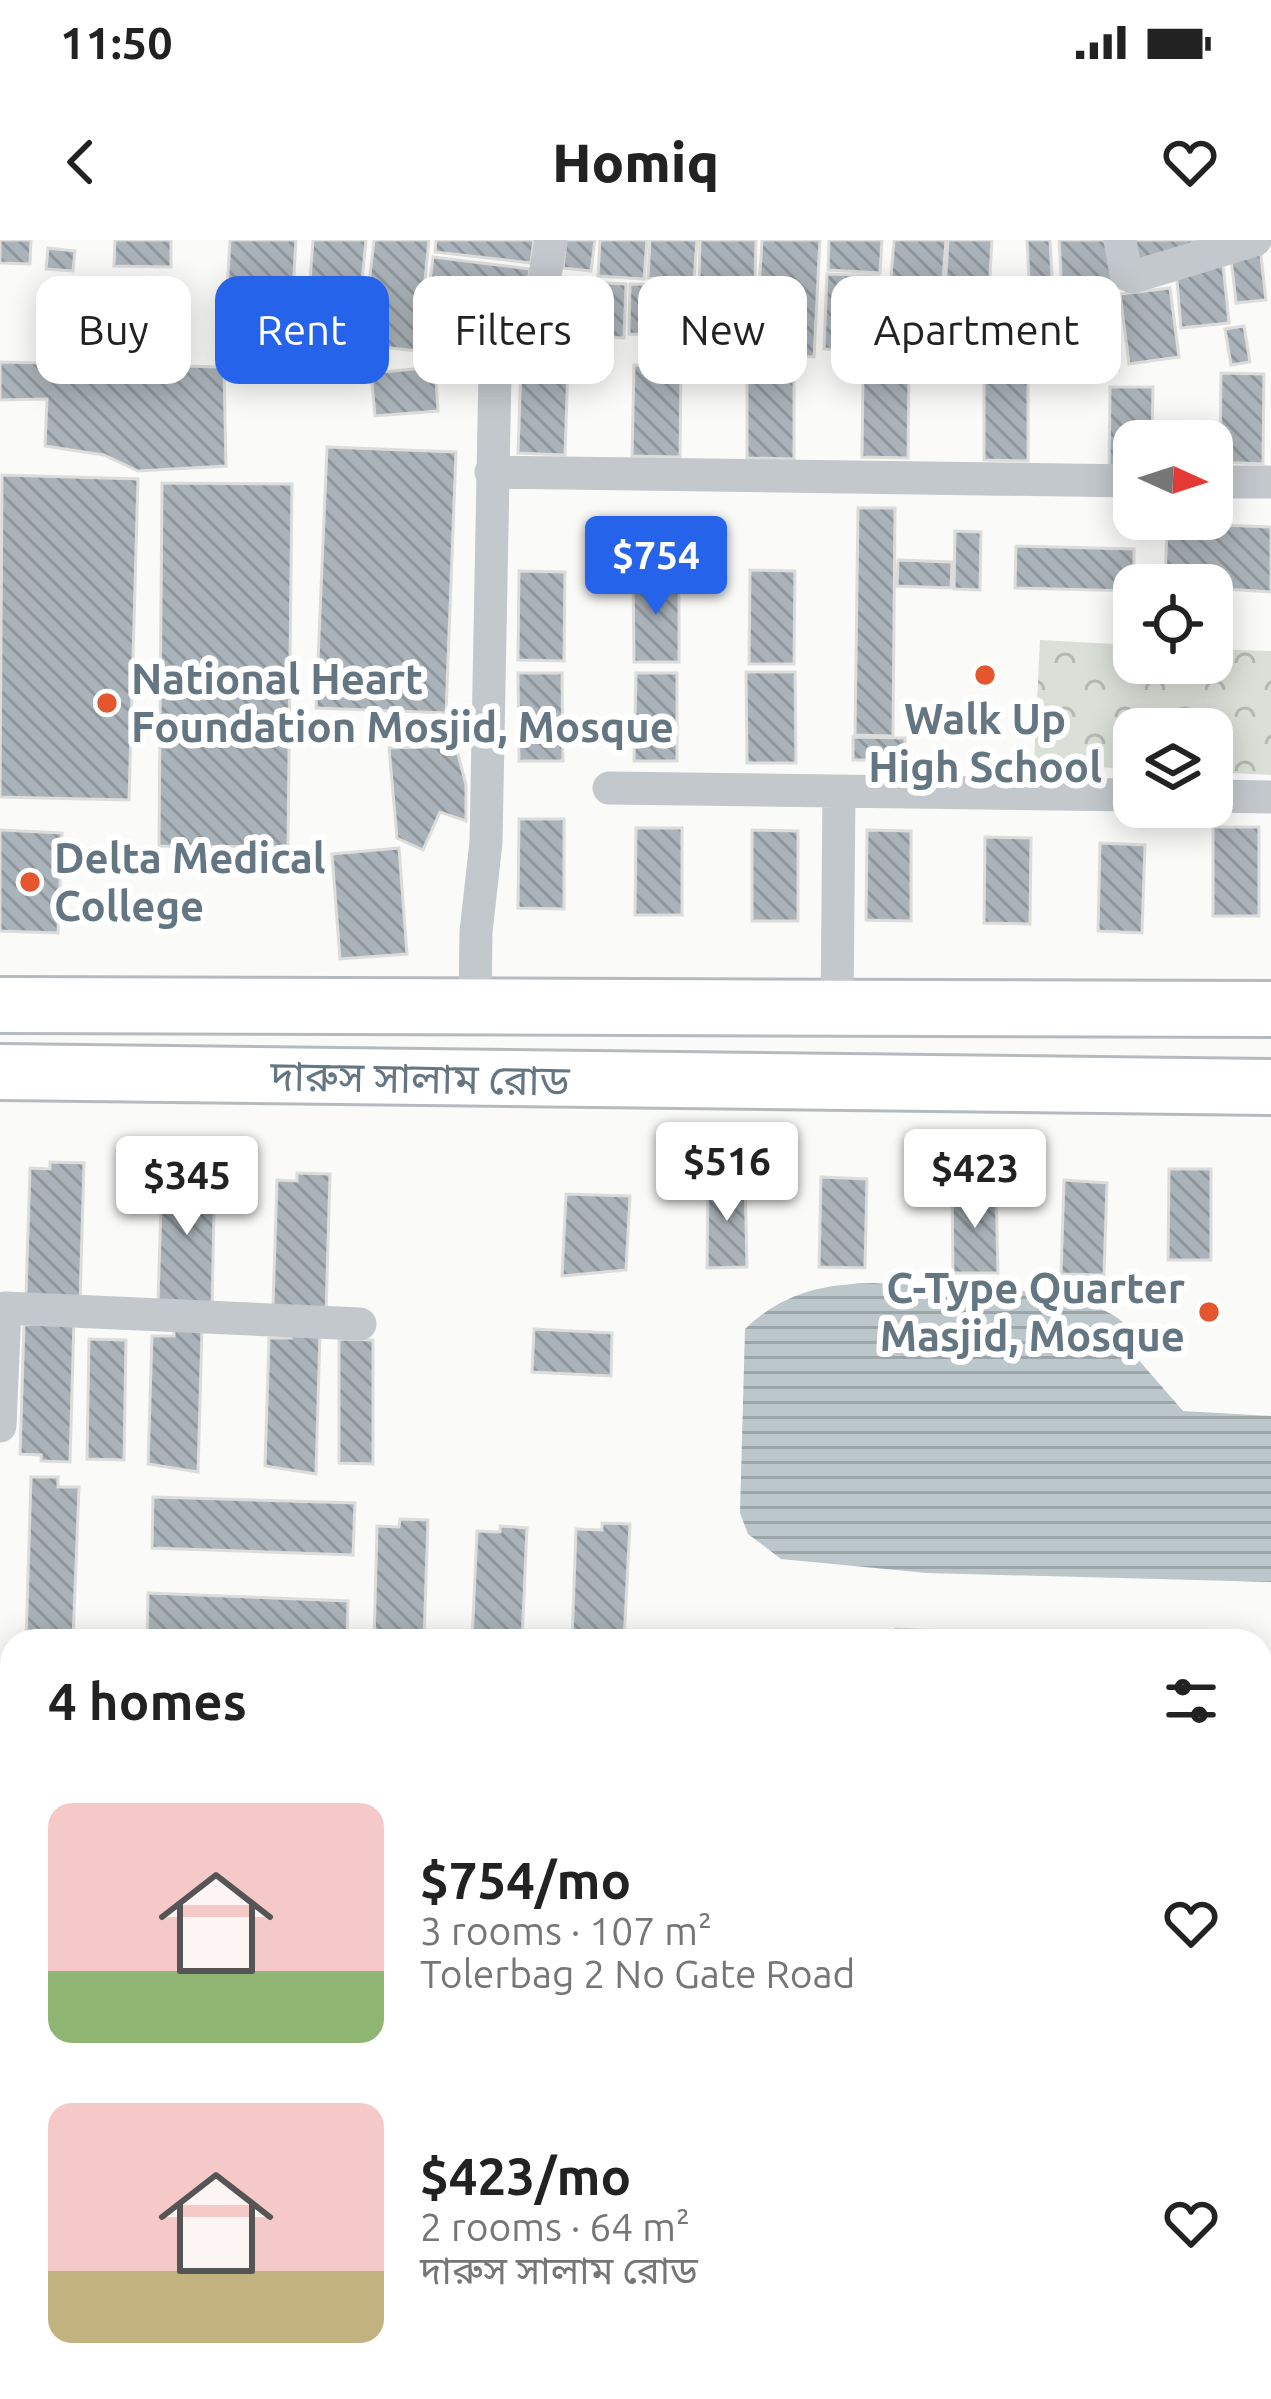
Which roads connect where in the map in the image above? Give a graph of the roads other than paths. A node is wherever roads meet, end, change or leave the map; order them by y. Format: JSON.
{"nodes":[{"id":1,"x":551,"y":240,"type":"edge"},
{"id":2,"x":1120,"y":240,"type":"edge"},
{"id":3,"x":1255,"y":240,"type":"edge"},
{"id":4,"x":491,"y":472,"type":"junction"},
{"id":5,"x":1113,"y":481,"type":"edge"},
{"id":6,"x":1233,"y":482,"type":"edge"},
{"id":7,"x":1271,"y":482,"type":"edge"},
{"id":8,"x":608,"y":788,"type":"dead end"},
{"id":9,"x":838,"y":792,"type":"junction"},
{"id":10,"x":1113,"y":795,"type":"edge"},
{"id":11,"x":1233,"y":796,"type":"edge"},
{"id":12,"x":1271,"y":797,"type":"edge"},
{"id":13,"x":0,"y":1005,"type":"edge"},
{"id":14,"x":475,"y":1007,"type":"junction"},
{"id":15,"x":1271,"y":1009,"type":"edge"},
{"id":16,"x":837,"y":1011,"type":"junction"},
{"id":17,"x":0,"y":1072,"type":"edge"},
{"id":18,"x":470,"y":1077,"type":"junction"},
{"id":19,"x":1271,"y":1087,"type":"edge"},
{"id":20,"x":360,"y":1324,"type":"dead end"},
{"id":21,"x":0,"y":1426,"type":"edge"}],
"edges":[{"from":1,"to":4,"type":"street"},
{"from":2,"to":3,"type":"street"},
{"from":4,"to":5,"type":"street"},
{"from":4,"to":14,"type":"street"},
{"from":6,"to":7,"type":"street"},
{"from":8,"to":9,"type":"street"},
{"from":9,"to":10,"type":"street"},
{"from":9,"to":16,"type":"street"},
{"from":11,"to":12,"type":"street"},
{"from":13,"to":14,"type":"main road","name":"দারুস সালাম রোড"},
{"from":14,"to":16,"type":"main road","name":"দারুস সালাম রোড"},
{"from":14,"to":18,"type":"main road"},
{"from":15,"to":16,"type":"main road","name":"দারুস সালাম রোড"},
{"from":17,"to":18,"type":"main road","name":"দারুস সালাম রোড"},
{"from":18,"to":19,"type":"main road","name":"দারুস সালাম রোড"},
{"from":20,"to":21,"type":"street"}]}
